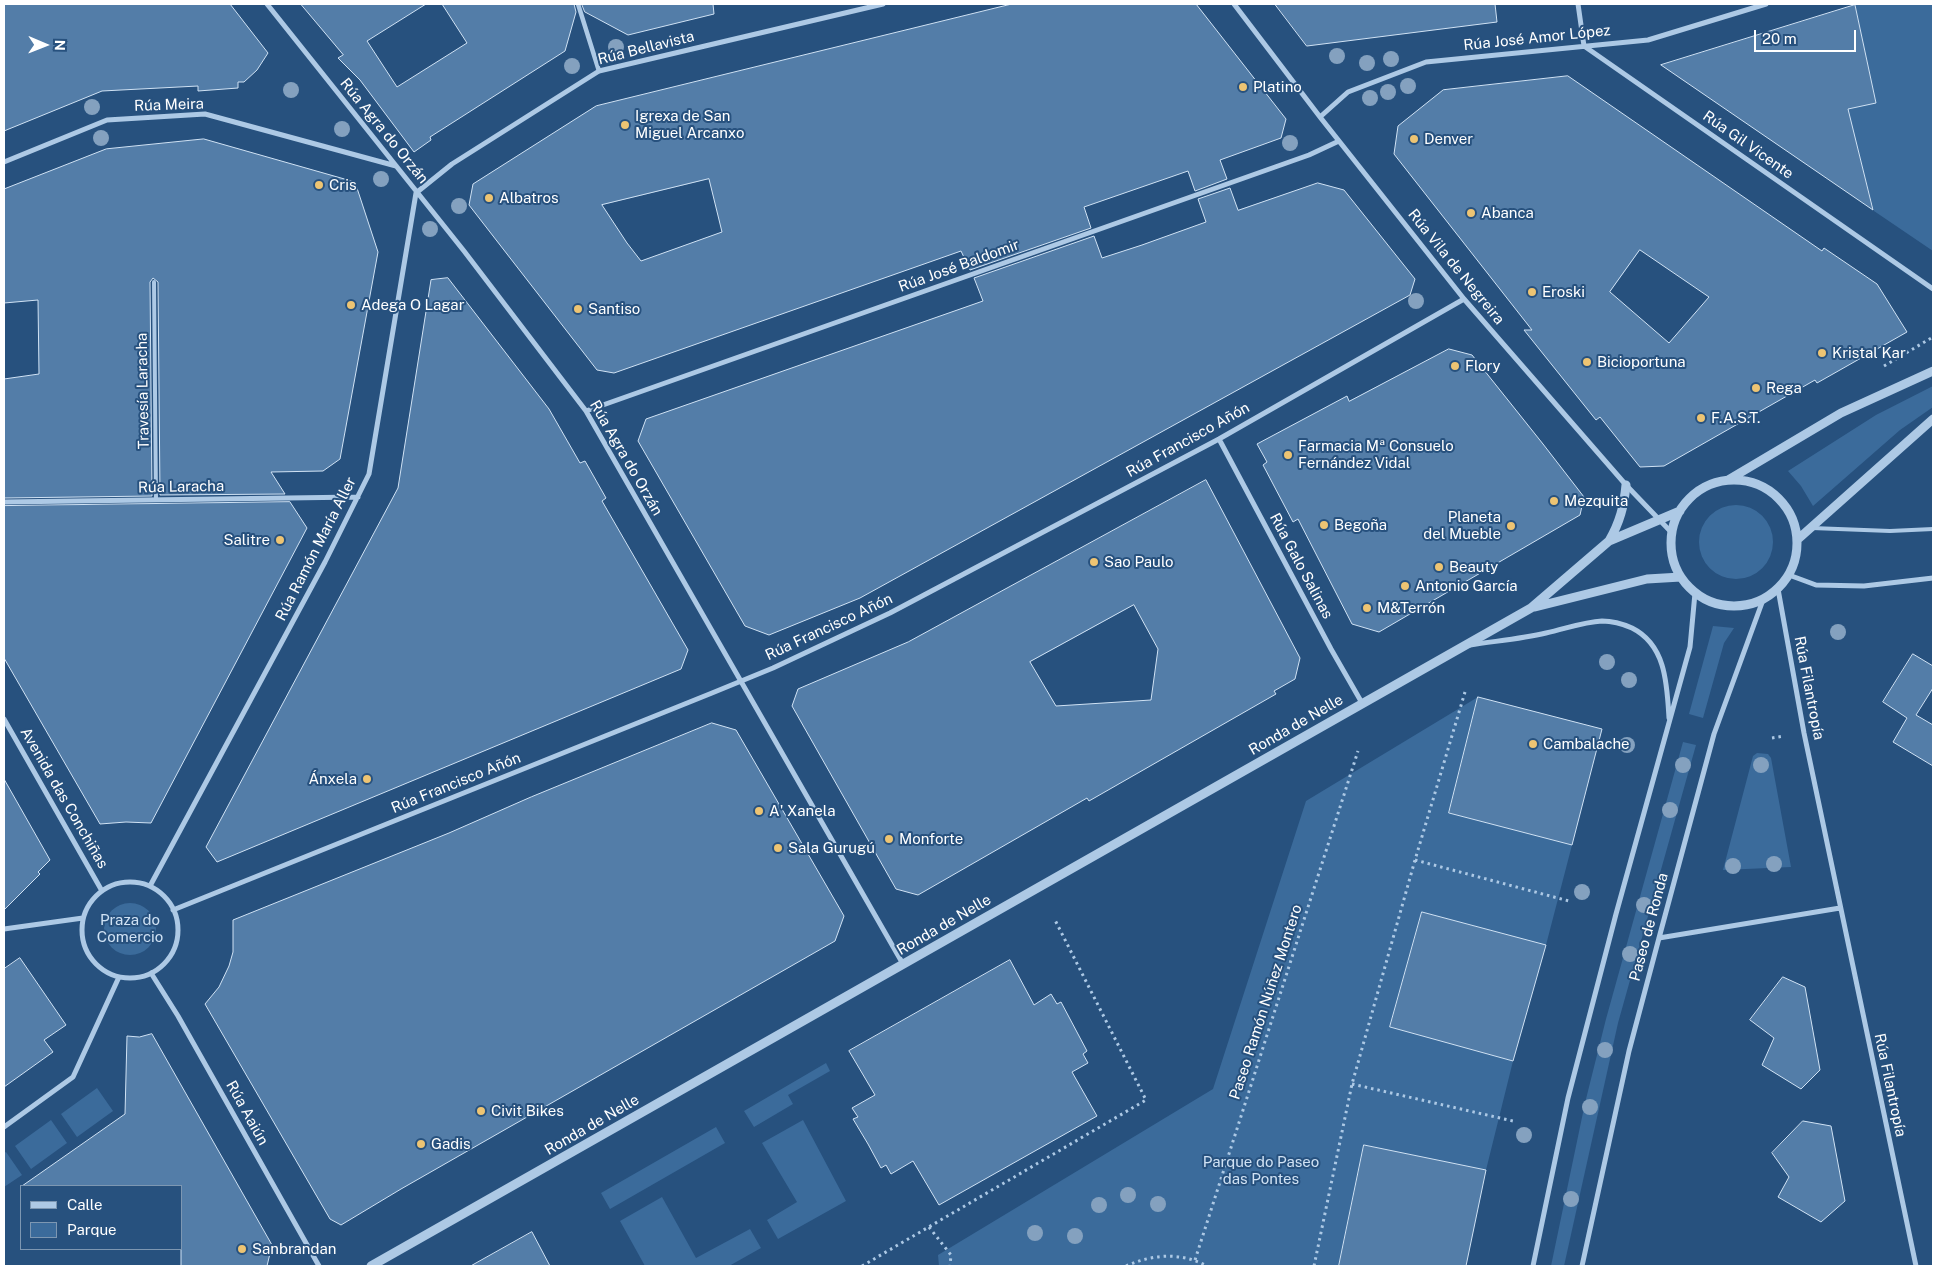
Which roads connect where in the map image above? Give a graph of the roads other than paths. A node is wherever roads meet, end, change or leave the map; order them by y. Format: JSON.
{"nodes":[{"id":1,"x":268,"y":4,"type":"edge"},
{"id":2,"x":578,"y":4,"type":"edge"},
{"id":3,"x":883,"y":4,"type":"edge"},
{"id":4,"x":1234,"y":4,"type":"edge"},
{"id":5,"x":1578,"y":4,"type":"edge"},
{"id":6,"x":1766,"y":4,"type":"edge"},
{"id":7,"x":1584,"y":46,"type":"junction"},
{"id":8,"x":599,"y":72,"type":"junction"},
{"id":9,"x":1320,"y":117,"type":"junction"},
{"id":10,"x":1339,"y":141,"type":"junction"},
{"id":11,"x":4,"y":162,"type":"edge"},
{"id":12,"x":396,"y":166,"type":"junction"},
{"id":13,"x":416,"y":193,"type":"junction"},
{"id":14,"x":154,"y":282,"type":"dead end"},
{"id":15,"x":1933,"y":289,"type":"edge"},
{"id":16,"x":1464,"y":299,"type":"junction"},
{"id":17,"x":1933,"y":371,"type":"edge"},
{"id":18,"x":586,"y":411,"type":"junction"},
{"id":19,"x":1933,"y":419,"type":"edge"},
{"id":20,"x":1219,"y":439,"type":"junction"},
{"id":21,"x":1728,"y":480,"type":"junction"},
{"id":22,"x":1626,"y":485,"type":"junction"},
{"id":23,"x":358,"y":497,"type":"junction"},
{"id":24,"x":156,"y":500,"type":"junction"},
{"id":25,"x":4,"y":502,"type":"edge"},
{"id":26,"x":1680,"y":511,"type":"junction"},
{"id":27,"x":1659,"y":521,"type":"junction"},
{"id":28,"x":1812,"y":528,"type":"junction"},
{"id":29,"x":1933,"y":529,"type":"edge"},
{"id":30,"x":1673,"y":534,"type":"junction"},
{"id":31,"x":1797,"y":540,"type":"junction"},
{"id":32,"x":1609,"y":541,"type":"junction"},
{"id":33,"x":1789,"y":575,"type":"junction"},
{"id":34,"x":1681,"y":577,"type":"junction"},
{"id":35,"x":1933,"y":578,"type":"edge"},
{"id":36,"x":1778,"y":589,"type":"junction"},
{"id":37,"x":1695,"y":593,"type":"junction"},
{"id":38,"x":1763,"y":600,"type":"junction"},
{"id":39,"x":1531,"y":608,"type":"junction"},
{"id":40,"x":1462,"y":647,"type":"junction"},
{"id":41,"x":740,"y":681,"type":"junction"},
{"id":42,"x":1362,"y":703,"type":"junction"},
{"id":43,"x":4,"y":719,"type":"edge"},
{"id":44,"x":1669,"y":722,"type":"junction"},
{"id":45,"x":150,"y":886,"type":"junction"},
{"id":46,"x":102,"y":890,"type":"junction"},
{"id":47,"x":1840,"y":908,"type":"junction"},
{"id":48,"x":173,"y":910,"type":"junction"},
{"id":49,"x":83,"y":918,"type":"junction"},
{"id":50,"x":4,"y":929,"type":"edge"},
{"id":51,"x":1659,"y":938,"type":"junction"},
{"id":52,"x":903,"y":964,"type":"junction"},
{"id":53,"x":151,"y":973,"type":"junction"},
{"id":54,"x":119,"y":977,"type":"junction"},
{"id":55,"x":4,"y":1127,"type":"edge"},
{"id":56,"x":319,"y":1266,"type":"edge"},
{"id":57,"x":371,"y":1266,"type":"edge"},
{"id":58,"x":1533,"y":1266,"type":"edge"},
{"id":59,"x":1582,"y":1266,"type":"edge"},
{"id":60,"x":1916,"y":1266,"type":"edge"}],
"edges":[{"from":1,"to":12,"type":"street","name":"Rúa Agra do Orzán"},
{"from":2,"to":8,"type":"street"},
{"from":3,"to":8,"type":"street","name":"Rúa Bellavista"},
{"from":4,"to":9,"type":"street","name":"Rúa Vila de Negreira"},
{"from":5,"to":7,"type":"street"},
{"from":6,"to":7,"type":"street","name":"Rúa José Amor López"},
{"from":7,"to":9,"type":"street","name":"Rúa José Amor López"},
{"from":7,"to":15,"type":"street","name":"Rúa Gil Vicente"},
{"from":8,"to":13,"type":"street","name":"Rúa Bellavista"},
{"from":9,"to":10,"type":"street","name":"Rúa Vila de Negreira"},
{"from":10,"to":16,"type":"street","name":"Rúa Vila de Negreira"},
{"from":10,"to":18,"type":"street","name":"Rúa José Baldomir"},
{"from":11,"to":12,"type":"street","name":"Rúa Meira"},
{"from":12,"to":13,"type":"street","name":"Rúa Agra do Orzán"},
{"from":13,"to":18,"type":"street","name":"Rúa Agra do Orzán"},
{"from":13,"to":23,"type":"street","name":"Rúa Ramón María Aller"},
{"from":14,"to":24,"type":"lane","name":"Travesía Laracha"},
{"from":16,"to":20,"type":"street","name":"Rúa Francisco Añón"},
{"from":16,"to":22,"type":"street","name":"Rúa Vila de Negreira"},
{"from":17,"to":21,"type":"street"},
{"from":18,"to":41,"type":"street","name":"Rúa Agra do Orzán"},
{"from":19,"to":28,"type":"street"},
{"from":20,"to":41,"type":"street","name":"Rúa Francisco Añón"},
{"from":20,"to":42,"type":"street","name":"Rúa Galo Salinas"},
{"from":21,"to":26,"type":"street"},
{"from":21,"to":31,"type":"street"},
{"from":22,"to":27,"type":"street","name":"Rúa Vila de Negreira"},
{"from":22,"to":32,"type":"street"},
{"from":23,"to":24,"type":"street","name":"Rúa Laracha"},
{"from":23,"to":45,"type":"street","name":"Rúa Ramón María Aller"},
{"from":24,"to":25,"type":"street","name":"Rúa Laracha"},
{"from":26,"to":27,"type":"street","name":"Ronda de Nelle"},
{"from":26,"to":30,"type":"street"},
{"from":27,"to":30,"type":"street","name":"Rúa Vila de Negreira"},
{"from":27,"to":32,"type":"street","name":"Ronda de Nelle"},
{"from":28,"to":29,"type":"lane"},
{"from":28,"to":31,"type":"street"},
{"from":30,"to":34,"type":"street"},
{"from":31,"to":33,"type":"street"},
{"from":32,"to":39,"type":"street","name":"Ronda de Nelle"},
{"from":33,"to":35,"type":"street"},
{"from":33,"to":36,"type":"street"},
{"from":34,"to":37,"type":"street"},
{"from":34,"to":39,"type":"street","name":"Ronda de Nelle"},
{"from":36,"to":38,"type":"street"},
{"from":36,"to":47,"type":"street","name":"Rúa Filantropía"},
{"from":37,"to":38,"type":"street"},
{"from":37,"to":44,"type":"street"},
{"from":38,"to":51,"type":"street","name":"Paseo de Ronda"},
{"from":39,"to":40,"type":"street","name":"Ronda de Nelle"},
{"from":40,"to":42,"type":"street","name":"Ronda de Nelle"},
{"from":40,"to":44,"type":"street"},
{"from":41,"to":48,"type":"street","name":"Rúa Francisco Añón"},
{"from":41,"to":52,"type":"street","name":"Rúa Agra do Orzán"},
{"from":42,"to":52,"type":"street","name":"Ronda de Nelle"},
{"from":43,"to":46,"type":"street","name":"Avenida das Conchiñas"},
{"from":44,"to":58,"type":"street"},
{"from":45,"to":46,"type":"street"},
{"from":45,"to":48,"type":"street"},
{"from":46,"to":49,"type":"street"},
{"from":47,"to":51,"type":"street"},
{"from":47,"to":60,"type":"street","name":"Rúa Filantropía"},
{"from":48,"to":53,"type":"street"},
{"from":49,"to":50,"type":"street"},
{"from":49,"to":54,"type":"street"},
{"from":51,"to":59,"type":"street","name":"Paseo de Ronda"},
{"from":52,"to":57,"type":"street","name":"Ronda de Nelle"},
{"from":53,"to":54,"type":"street"},
{"from":53,"to":56,"type":"street","name":"Rúa Aaiún"},
{"from":54,"to":55,"type":"street"}]}
